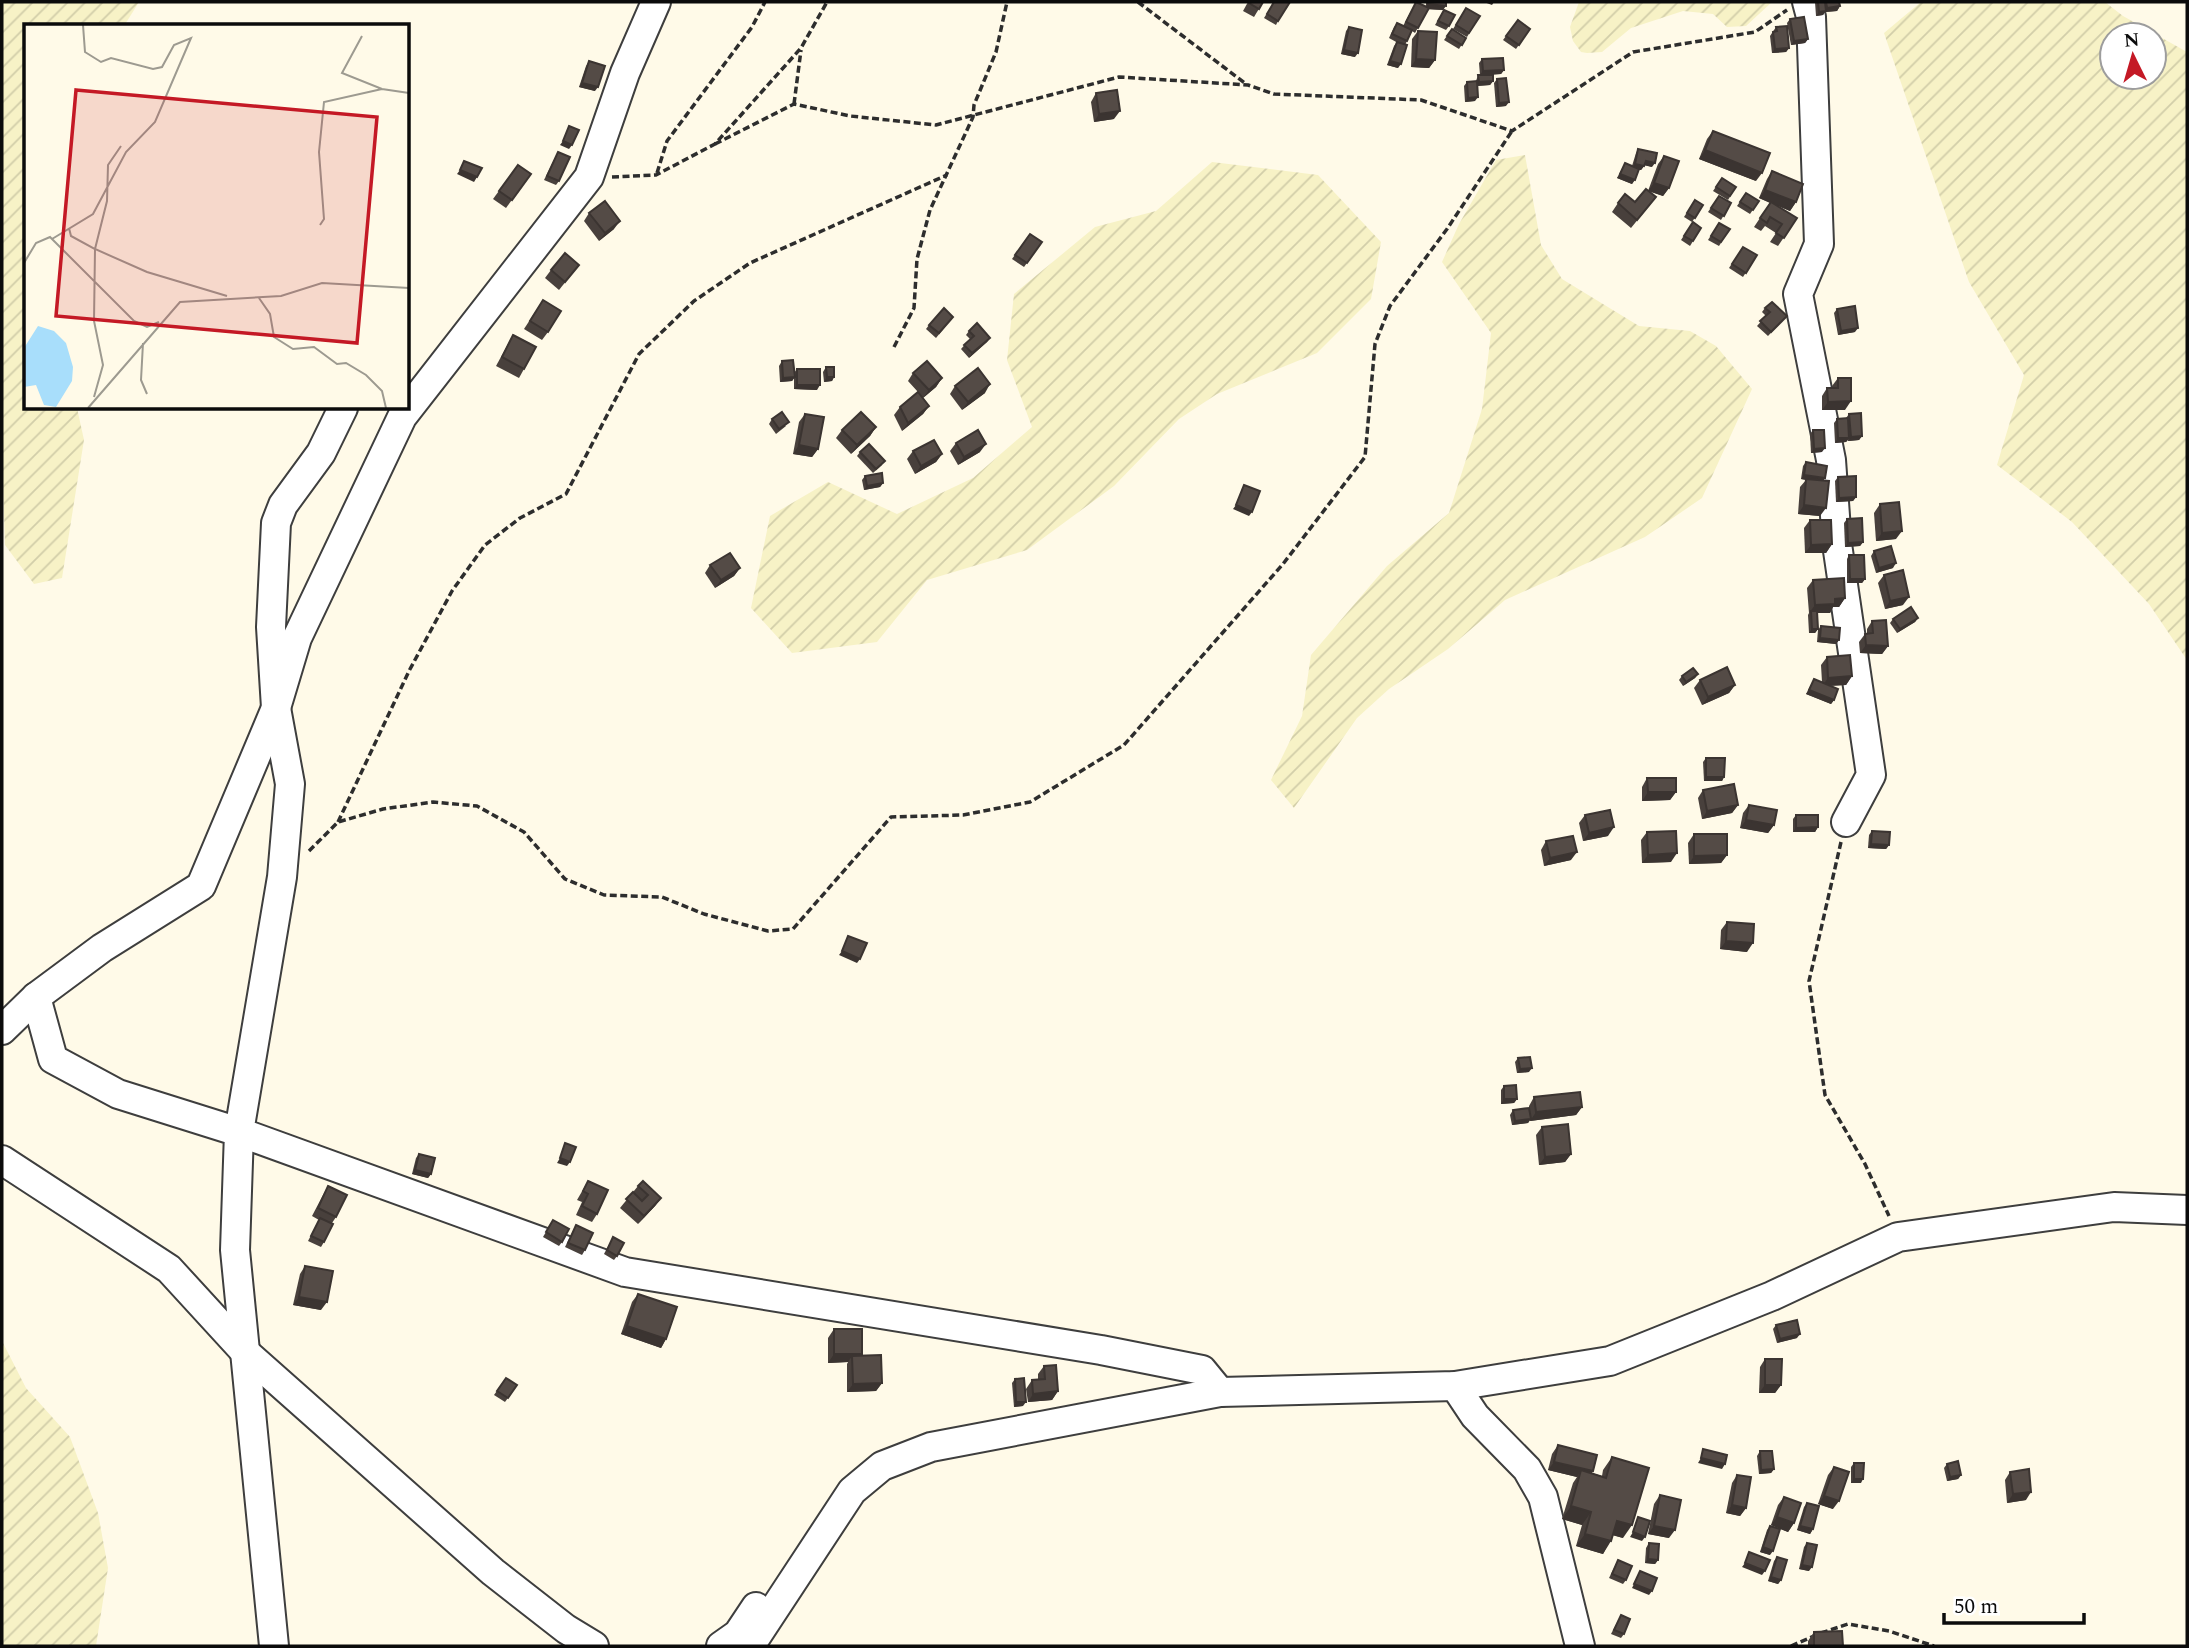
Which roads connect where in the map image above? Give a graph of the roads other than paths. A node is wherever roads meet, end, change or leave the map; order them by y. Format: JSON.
{"nodes":[{"id":1,"x":656,"y":2,"type":"edge"},
{"id":2,"x":1809,"y":10,"type":"edge"},
{"id":3,"x":410,"y":407,"type":"edge"},
{"id":4,"x":343,"y":410,"type":"edge"},
{"id":5,"x":407,"y":410,"type":"edge"},
{"id":6,"x":276,"y":708,"type":"junction"},
{"id":7,"x":1846,"y":822,"type":"road end"},
{"id":8,"x":36,"y":997,"type":"junction"},
{"id":9,"x":2,"y":1030,"type":"edge"},
{"id":10,"x":239,"y":1132,"type":"junction"},
{"id":11,"x":2,"y":1160,"type":"edge"},
{"id":12,"x":2187,"y":1210,"type":"edge"},
{"id":13,"x":246,"y":1353,"type":"junction"},
{"id":14,"x":1455,"y":1386,"type":"junction"},
{"id":15,"x":1220,"y":1392,"type":"junction"},
{"id":16,"x":852,"y":1491,"type":"junction"},
{"id":17,"x":274,"y":1646,"type":"edge"},
{"id":18,"x":594,"y":1646,"type":"edge"},
{"id":19,"x":721,"y":1646,"type":"edge"},
{"id":20,"x":750,"y":1646,"type":"edge"},
{"id":21,"x":1580,"y":1646,"type":"edge"}],
"edges":[{"from":1,"to":3,"type":"street"},
{"from":2,"to":7,"type":"street"},
{"from":4,"to":6,"type":"street"},
{"from":5,"to":6,"type":"street"},
{"from":6,"to":8,"type":"street"},
{"from":6,"to":10,"type":"street"},
{"from":8,"to":9,"type":"street"},
{"from":8,"to":10,"type":"street"},
{"from":10,"to":13,"type":"street"},
{"from":10,"to":15,"type":"street"},
{"from":11,"to":13,"type":"street"},
{"from":12,"to":14,"type":"street"},
{"from":13,"to":17,"type":"street"},
{"from":13,"to":18,"type":"street"},
{"from":14,"to":15,"type":"street"},
{"from":14,"to":21,"type":"street"},
{"from":15,"to":16,"type":"street"},
{"from":16,"to":19,"type":"street"},
{"from":16,"to":20,"type":"street"}]}
